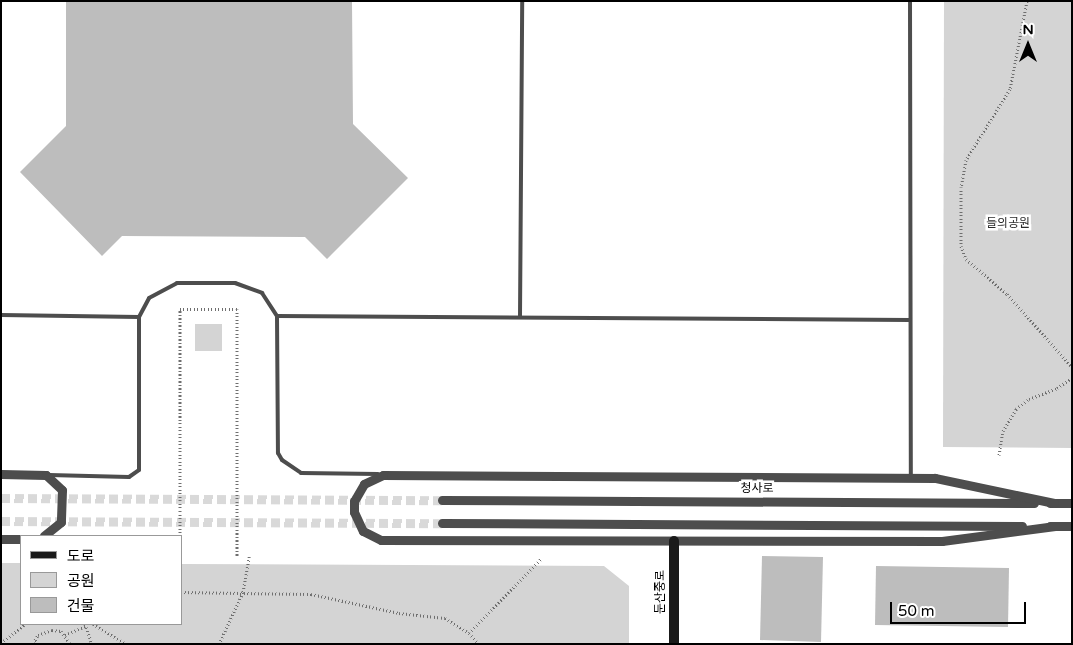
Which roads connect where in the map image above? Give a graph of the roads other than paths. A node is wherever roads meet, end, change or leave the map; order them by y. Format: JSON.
{"nodes":[{"id":1,"x":522,"y":1,"type":"edge"},
{"id":2,"x":910,"y":1,"type":"edge"},
{"id":3,"x":1,"y":315,"type":"edge"},
{"id":4,"x":277,"y":316,"type":"junction"},
{"id":5,"x":139,"y":317,"type":"junction"},
{"id":6,"x":520,"y":317,"type":"junction"},
{"id":7,"x":910,"y":320,"type":"junction"},
{"id":8,"x":1,"y":474,"type":"edge"},
{"id":9,"x":35,"y":474,"type":"junction"},
{"id":10,"x":383,"y":475,"type":"junction"},
{"id":11,"x":911,"y":478,"type":"junction"},
{"id":12,"x":442,"y":500,"type":"tunnel mouth"},
{"id":13,"x":1054,"y":503,"type":"junction"},
{"id":14,"x":1072,"y":503,"type":"edge"},
{"id":15,"x":442,"y":523,"type":"tunnel mouth"},
{"id":16,"x":1055,"y":526,"type":"junction"},
{"id":17,"x":1072,"y":526,"type":"edge"},
{"id":18,"x":45,"y":535,"type":"edge"},
{"id":19,"x":1,"y":539,"type":"edge"},
{"id":20,"x":20,"y":539,"type":"edge"},
{"id":21,"x":674,"y":541,"type":"junction"},
{"id":22,"x":674,"y":644,"type":"edge"}],
"edges":[{"from":1,"to":6,"type":"lane"},
{"from":2,"to":7,"type":"lane"},
{"from":3,"to":5,"type":"lane"},
{"from":4,"to":5,"type":"lane"},
{"from":4,"to":6,"type":"lane"},
{"from":4,"to":10,"type":"lane"},
{"from":5,"to":9,"type":"lane"},
{"from":6,"to":7,"type":"lane"},
{"from":7,"to":11,"type":"lane"},
{"from":8,"to":9,"type":"street"},
{"from":9,"to":18,"type":"street"},
{"from":10,"to":11,"type":"street"},
{"from":10,"to":21,"type":"street"},
{"from":11,"to":13,"type":"street"},
{"from":12,"to":13,"type":"street","name":"청사로"},
{"from":13,"to":14,"type":"street","name":"청사로"},
{"from":15,"to":16,"type":"street"},
{"from":16,"to":17,"type":"street"},
{"from":16,"to":21,"type":"street"},
{"from":19,"to":20,"type":"street"},
{"from":21,"to":22,"type":"main road","name":"둔산중로"}]}
